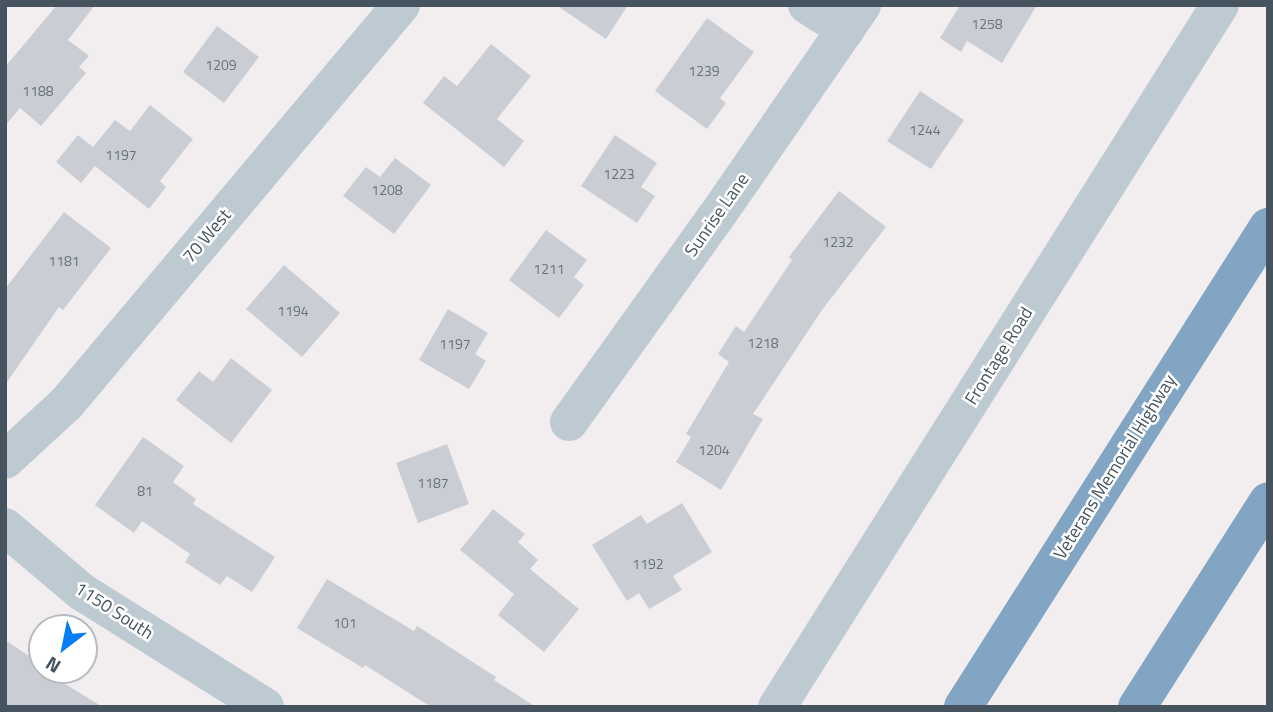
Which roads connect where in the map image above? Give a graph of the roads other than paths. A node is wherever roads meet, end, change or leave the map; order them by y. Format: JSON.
{"nodes":[{"id":1,"x":401,"y":5,"type":"edge"},
{"id":2,"x":807,"y":5,"type":"edge"},
{"id":3,"x":1220,"y":5,"type":"edge"},
{"id":4,"x":854,"y":18,"type":"edge"},
{"id":5,"x":1268,"y":227,"type":"edge"},
{"id":6,"x":569,"y":422,"type":"dead end"},
{"id":7,"x":5,"y":460,"type":"edge"},
{"id":8,"x":1268,"y":501,"type":"edge"},
{"id":9,"x":5,"y":527,"type":"edge"},
{"id":10,"x":265,"y":707,"type":"edge"},
{"id":11,"x":777,"y":707,"type":"edge"},
{"id":12,"x":963,"y":707,"type":"edge"},
{"id":13,"x":1137,"y":707,"type":"edge"}],
"edges":[{"from":1,"to":7,"type":"street","name":"70 West"},
{"from":2,"to":4,"type":"street"},
{"from":3,"to":11,"type":"street","name":"Frontage Road"},
{"from":4,"to":6,"type":"street","name":"Sunrise Lane"},
{"from":5,"to":12,"type":"highway","name":"Veterans Memorial Highway"},
{"from":8,"to":13,"type":"highway"},
{"from":9,"to":10,"type":"street","name":"1150 South"}]}
